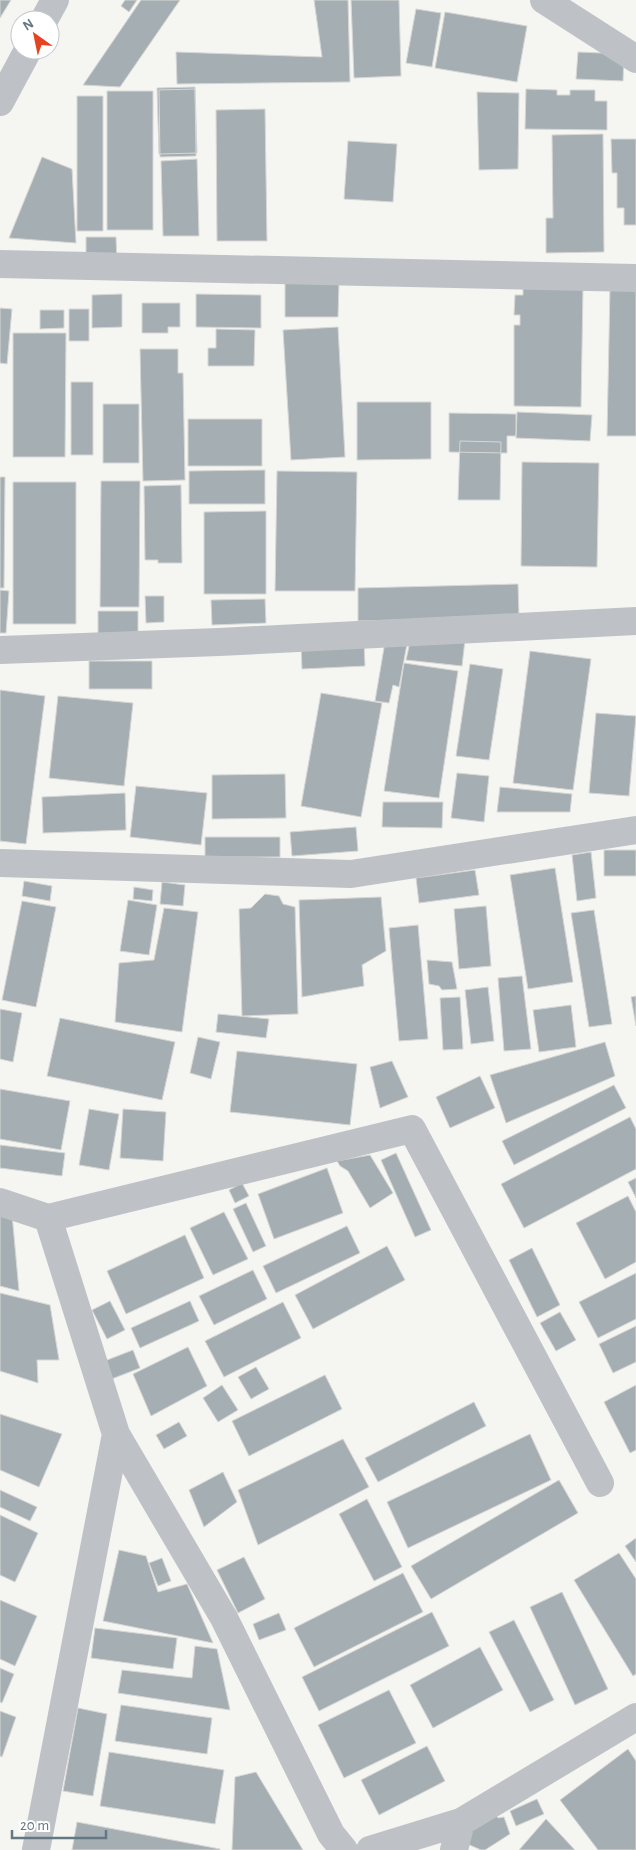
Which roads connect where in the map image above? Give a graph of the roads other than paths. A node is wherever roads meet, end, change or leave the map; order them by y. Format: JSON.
{"nodes":[{"id":1,"x":560,"y":4,"type":"edge"},
{"id":2,"x":636,"y":59,"type":"edge"},
{"id":3,"x":23,"y":60,"type":"edge"},
{"id":4,"x":0,"y":102,"type":"edge"},
{"id":5,"x":0,"y":264,"type":"edge"},
{"id":6,"x":636,"y":278,"type":"edge"},
{"id":7,"x":636,"y":621,"type":"edge"},
{"id":8,"x":0,"y":650,"type":"edge"},
{"id":9,"x":636,"y":830,"type":"edge"},
{"id":10,"x":0,"y":863,"type":"edge"},
{"id":11,"x":0,"y":1202,"type":"edge"},
{"id":12,"x":48,"y":1218,"type":"junction"},
{"id":13,"x":116,"y":1434,"type":"junction"},
{"id":14,"x":600,"y":1483,"type":"dead end"},
{"id":15,"x":636,"y":1717,"type":"edge"},
{"id":16,"x":461,"y":1822,"type":"junction"},
{"id":17,"x":36,"y":1850,"type":"edge"},
{"id":18,"x":344,"y":1850,"type":"edge"},
{"id":19,"x":370,"y":1850,"type":"edge"},
{"id":20,"x":454,"y":1850,"type":"edge"}],
"edges":[{"from":1,"to":2,"type":"street"},
{"from":3,"to":4,"type":"street"},
{"from":5,"to":6,"type":"street"},
{"from":7,"to":8,"type":"street"},
{"from":9,"to":10,"type":"street"},
{"from":11,"to":12,"type":"street"},
{"from":12,"to":13,"type":"street"},
{"from":12,"to":14,"type":"street"},
{"from":13,"to":17,"type":"street"},
{"from":13,"to":18,"type":"street"},
{"from":15,"to":16,"type":"street"},
{"from":16,"to":19,"type":"street"},
{"from":16,"to":20,"type":"street"}]}
